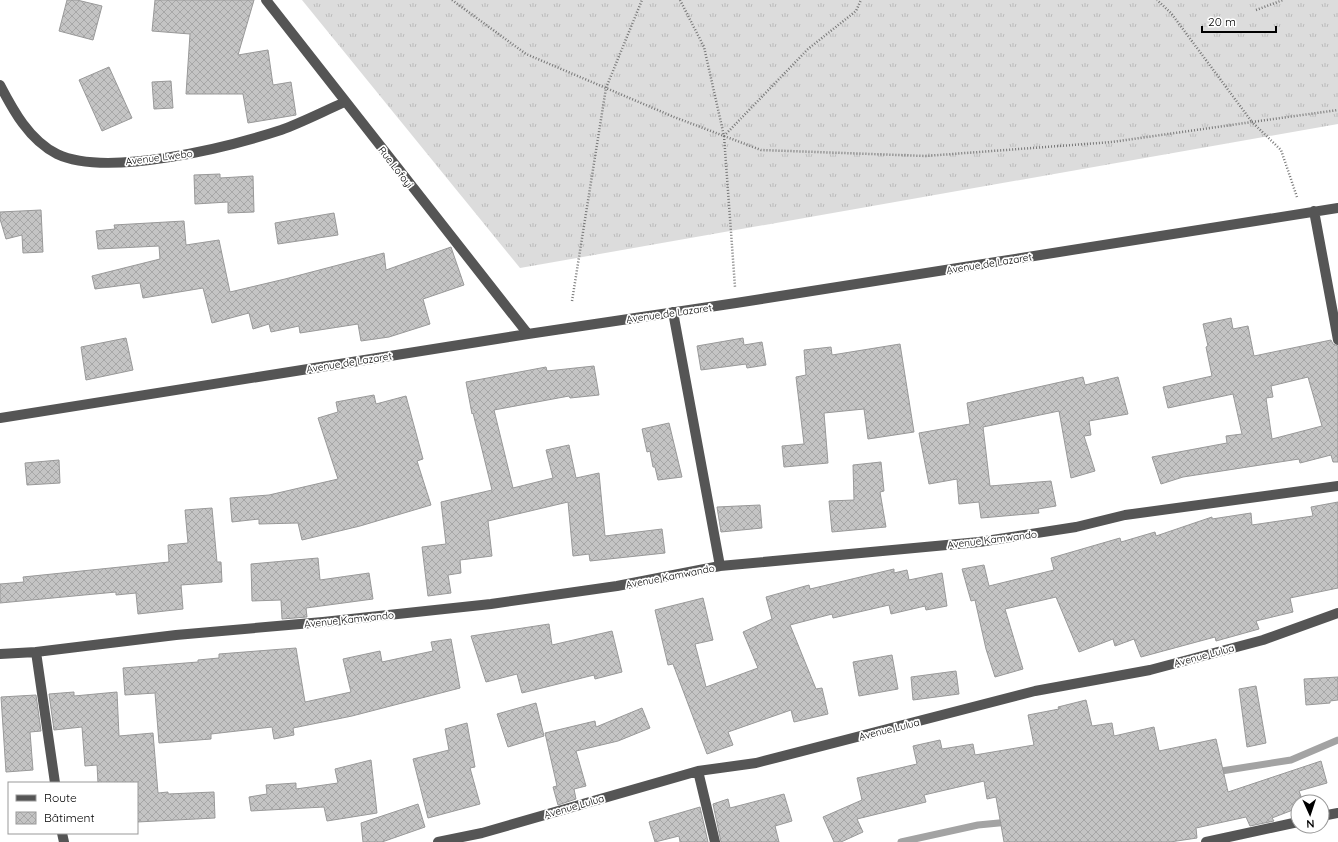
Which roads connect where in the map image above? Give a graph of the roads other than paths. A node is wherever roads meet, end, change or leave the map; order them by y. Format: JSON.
{"nodes":[{"id":1,"x":266,"y":0,"type":"edge"},
{"id":2,"x":0,"y":85,"type":"edge"},
{"id":3,"x":345,"y":102,"type":"junction"},
{"id":4,"x":1338,"y":208,"type":"edge"},
{"id":5,"x":1314,"y":212,"type":"junction"},
{"id":6,"x":673,"y":312,"type":"junction"},
{"id":7,"x":528,"y":334,"type":"junction"},
{"id":8,"x":1338,"y":340,"type":"edge"},
{"id":9,"x":0,"y":418,"type":"edge"},
{"id":10,"x":1338,"y":486,"type":"edge"},
{"id":11,"x":720,"y":566,"type":"junction"},
{"id":12,"x":1338,"y":613,"type":"edge"},
{"id":13,"x":36,"y":652,"type":"junction"},
{"id":14,"x":0,"y":654,"type":"edge"},
{"id":15,"x":698,"y":771,"type":"junction"},
{"id":16,"x":55,"y":782,"type":"edge"},
{"id":17,"x":1290,"y":824,"type":"edge"},
{"id":18,"x":438,"y":842,"type":"edge"},
{"id":19,"x":715,"y":842,"type":"edge"},
{"id":20,"x":1206,"y":842,"type":"edge"}],
"edges":[{"from":1,"to":3,"type":"street","name":"Rue Lofoyi"},
{"from":2,"to":3,"type":"street","name":"Avenue Lwebo"},
{"from":3,"to":7,"type":"street","name":"Rue Lofoyi"},
{"from":4,"to":5,"type":"street","name":"Avenue de Lazaret"},
{"from":5,"to":6,"type":"street","name":"Avenue de Lazaret"},
{"from":5,"to":8,"type":"street"},
{"from":6,"to":7,"type":"street","name":"Avenue de Lazaret"},
{"from":6,"to":11,"type":"street"},
{"from":7,"to":9,"type":"street","name":"Avenue de Lazaret"},
{"from":10,"to":11,"type":"street","name":"Avenue Kamwando"},
{"from":11,"to":13,"type":"street","name":"Avenue Kamwando"},
{"from":12,"to":15,"type":"street","name":"Avenue Lulua"},
{"from":13,"to":14,"type":"street","name":"Avenue Kamwando"},
{"from":13,"to":16,"type":"street"},
{"from":15,"to":18,"type":"street","name":"Avenue Lulua"},
{"from":15,"to":19,"type":"street"},
{"from":17,"to":20,"type":"street"}]}
